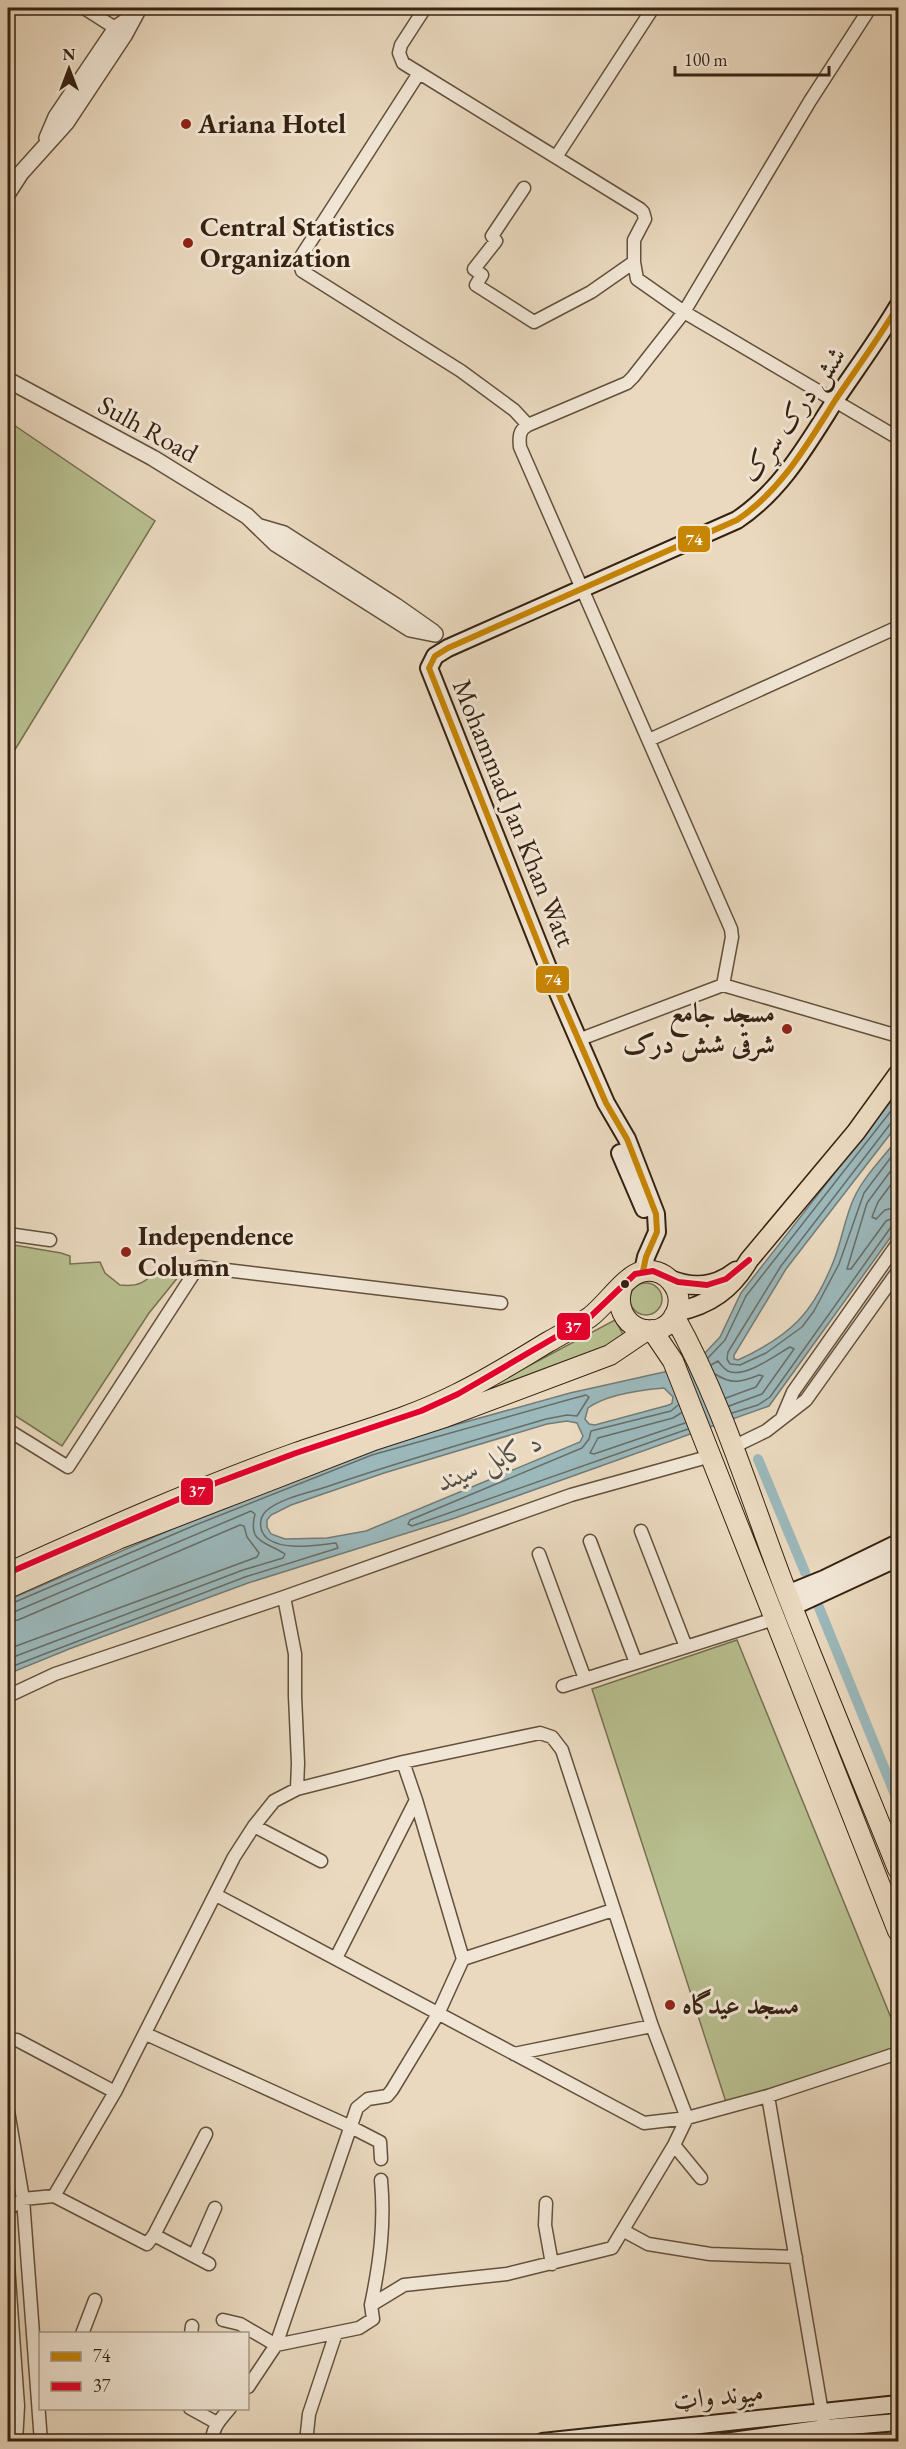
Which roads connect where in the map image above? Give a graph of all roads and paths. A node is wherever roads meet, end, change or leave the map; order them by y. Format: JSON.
{"nodes":[{"id":1,"x":84,"y":8,"type":"edge"},
{"id":2,"x":425,"y":8,"type":"edge"},
{"id":3,"x":653,"y":8,"type":"edge"},
{"id":4,"x":870,"y":8,"type":"edge"},
{"id":5,"x":135,"y":12,"type":"edge"},
{"id":6,"x":121,"y":31,"type":"junction"},
{"id":7,"x":419,"y":73,"type":"junction"},
{"id":8,"x":556,"y":157,"type":"junction"},
{"id":9,"x":524,"y":188,"type":"dead end"},
{"id":10,"x":8,"y":193,"type":"edge"},
{"id":11,"x":634,"y":262,"type":"junction"},
{"id":12,"x":898,"y":306,"type":"edge"},
{"id":13,"x":684,"y":312,"type":"junction"},
{"id":14,"x":8,"y":380,"type":"edge"},
{"id":15,"x":836,"y":400,"type":"junction"},
{"id":16,"x":528,"y":425,"type":"junction"},
{"id":17,"x":898,"y":438,"type":"edge"},
{"id":18,"x":583,"y":590,"type":"junction"},
{"id":19,"x":898,"y":627,"type":"edge"},
{"id":20,"x":448,"y":648,"type":"junction"},
{"id":21,"x":649,"y":740,"type":"junction"},
{"id":22,"x":723,"y":985,"type":"junction"},
{"id":23,"x":898,"y":1036,"type":"edge"},
{"id":24,"x":578,"y":1040,"type":"junction"},
{"id":25,"x":898,"y":1074,"type":"edge"},
{"id":26,"x":8,"y":1234,"type":"edge"},
{"id":27,"x":51,"y":1240,"type":"dead end"},
{"id":28,"x":898,"y":1243,"type":"edge"},
{"id":29,"x":749,"y":1260,"type":"junction"},
{"id":30,"x":898,"y":1271,"type":"edge"},
{"id":31,"x":634,"y":1277,"type":"junction"},
{"id":32,"x":669,"y":1279,"type":"junction"},
{"id":33,"x":501,"y":1303,"type":"dead end"},
{"id":34,"x":675,"y":1314,"type":"junction"},
{"id":35,"x":650,"y":1330,"type":"junction"},
{"id":36,"x":781,"y":1419,"type":"junction"},
{"id":37,"x":8,"y":1430,"type":"edge"},
{"id":38,"x":733,"y":1447,"type":"junction"},
{"id":39,"x":711,"y":1456,"type":"junction"},
{"id":40,"x":641,"y":1531,"type":"dead end"},
{"id":41,"x":590,"y":1541,"type":"dead end"},
{"id":42,"x":898,"y":1543,"type":"edge"},
{"id":43,"x":539,"y":1554,"type":"dead end"},
{"id":44,"x":898,"y":1558,"type":"edge"},
{"id":45,"x":8,"y":1573,"type":"edge"},
{"id":46,"x":8,"y":1588,"type":"edge"},
{"id":47,"x":284,"y":1597,"type":"junction"},
{"id":48,"x":790,"y":1600,"type":"junction"},
{"id":49,"x":774,"y":1619,"type":"junction"},
{"id":50,"x":686,"y":1647,"type":"junction"},
{"id":51,"x":636,"y":1663,"type":"junction"},
{"id":52,"x":585,"y":1679,"type":"junction"},
{"id":53,"x":563,"y":1686,"type":"dead end"},
{"id":54,"x":8,"y":1696,"type":"edge"},
{"id":55,"x":403,"y":1762,"type":"junction"},
{"id":56,"x":297,"y":1789,"type":"junction"},
{"id":57,"x":416,"y":1800,"type":"junction"},
{"id":58,"x":254,"y":1826,"type":"junction"},
{"id":59,"x":321,"y":1861,"type":"dead end"},
{"id":60,"x":898,"y":1869,"type":"edge"},
{"id":61,"x":216,"y":1895,"type":"junction"},
{"id":62,"x":614,"y":1910,"type":"junction"},
{"id":63,"x":898,"y":1930,"type":"edge"},
{"id":64,"x":336,"y":1958,"type":"junction"},
{"id":65,"x":463,"y":1959,"type":"junction"},
{"id":66,"x":438,"y":2014,"type":"junction"},
{"id":67,"x":652,"y":2026,"type":"junction"},
{"id":68,"x":146,"y":2034,"type":"junction"},
{"id":69,"x":17,"y":2040,"type":"dead end"},
{"id":70,"x":898,"y":2053,"type":"edge"},
{"id":71,"x":514,"y":2054,"type":"junction"},
{"id":72,"x":115,"y":2092,"type":"junction"},
{"id":73,"x":768,"y":2096,"type":"junction"},
{"id":74,"x":8,"y":2111,"type":"edge"},
{"id":75,"x":687,"y":2118,"type":"junction"},
{"id":76,"x":350,"y":2126,"type":"junction"},
{"id":77,"x":206,"y":2134,"type":"dead end"},
{"id":78,"x":674,"y":2145,"type":"junction"},
{"id":79,"x":381,"y":2159,"type":"dead end"},
{"id":80,"x":702,"y":2178,"type":"dead end"},
{"id":81,"x":381,"y":2180,"type":"dead end"},
{"id":82,"x":54,"y":2196,"type":"junction"},
{"id":83,"x":23,"y":2199,"type":"junction"},
{"id":84,"x":546,"y":2204,"type":"dead end"},
{"id":85,"x":215,"y":2208,"type":"dead end"},
{"id":86,"x":8,"y":2209,"type":"edge"},
{"id":87,"x":624,"y":2232,"type":"junction"},
{"id":88,"x":154,"y":2235,"type":"junction"},
{"id":89,"x":194,"y":2256,"type":"junction"},
{"id":90,"x":796,"y":2257,"type":"junction"},
{"id":91,"x":8,"y":2264,"type":"edge"},
{"id":92,"x":209,"y":2264,"type":"dead end"},
{"id":93,"x":552,"y":2264,"type":"junction"},
{"id":94,"x":95,"y":2300,"type":"dead end"},
{"id":95,"x":370,"y":2305,"type":"junction"},
{"id":96,"x":223,"y":2320,"type":"dead end"},
{"id":97,"x":83,"y":2332,"type":"edge"},
{"id":98,"x":336,"y":2333,"type":"junction"},
{"id":99,"x":276,"y":2345,"type":"junction"},
{"id":100,"x":249,"y":2386,"type":"edge"},
{"id":101,"x":39,"y":2403,"type":"edge"},
{"id":102,"x":898,"y":2404,"type":"edge"},
{"id":103,"x":39,"y":2410,"type":"edge"},
{"id":104,"x":192,"y":2410,"type":"edge"},
{"id":105,"x":229,"y":2410,"type":"edge"},
{"id":106,"x":823,"y":2411,"type":"junction"},
{"id":107,"x":898,"y":2422,"type":"edge"},
{"id":108,"x":217,"y":2423,"type":"junction"},
{"id":109,"x":826,"y":2435,"type":"edge"},
{"id":110,"x":16,"y":2442,"type":"edge"},
{"id":111,"x":41,"y":2442,"type":"edge"},
{"id":112,"x":212,"y":2442,"type":"edge"},
{"id":113,"x":306,"y":2442,"type":"edge"},
{"id":114,"x":542,"y":2442,"type":"edge"},
{"id":115,"x":725,"y":2442,"type":"edge"}],
"edges":[{"from":1,"to":6,"type":"street"},
{"from":2,"to":7,"type":"street"},
{"from":3,"to":8,"type":"street"},
{"from":4,"to":13,"type":"street"},
{"from":5,"to":6,"type":"street"},
{"from":6,"to":10,"type":"street"},
{"from":7,"to":8,"type":"street"},
{"from":7,"to":16,"type":"street"},
{"from":8,"to":11,"type":"street"},
{"from":9,"to":11,"type":"street"},
{"from":11,"to":13,"type":"street"},
{"from":12,"to":15,"type":"main road","name":"شش درک سړک"},
{"from":13,"to":15,"type":"street"},
{"from":13,"to":16,"type":"street"},
{"from":14,"to":20,"type":"street","name":"Sulh Road"},
{"from":15,"to":17,"type":"street"},
{"from":15,"to":18,"type":"main road","name":"شش درک سړک"},
{"from":16,"to":18,"type":"street"},
{"from":18,"to":20,"type":"main road","name":"شش درک سړک"},
{"from":18,"to":21,"type":"street"},
{"from":19,"to":21,"type":"street"},
{"from":20,"to":24,"type":"main road","name":"Mohammad Jan Khan Watt"},
{"from":21,"to":22,"type":"street"},
{"from":22,"to":23,"type":"street"},
{"from":22,"to":24,"type":"street"},
{"from":24,"to":31,"type":"main road","name":"Mohammad Jan Khan Watt"},
{"from":25,"to":29,"type":"main road"},
{"from":26,"to":27,"type":"street"},
{"from":28,"to":36,"type":"street"},
{"from":29,"to":32,"type":"main road"},
{"from":29,"to":34,"type":"main road"},
{"from":30,"to":36,"type":"street"},
{"from":31,"to":32,"type":"highway"},
{"from":31,"to":35,"type":"highway"},
{"from":31,"to":45,"type":"highway"},
{"from":32,"to":34,"type":"highway"},
{"from":33,"to":37,"type":"street"},
{"from":34,"to":35,"type":"highway"},
{"from":34,"to":38,"type":"highway"},
{"from":35,"to":39,"type":"highway"},
{"from":35,"to":46,"type":"highway"},
{"from":36,"to":38,"type":"street"},
{"from":38,"to":48,"type":"highway"},
{"from":39,"to":47,"type":"street"},
{"from":39,"to":49,"type":"highway"},
{"from":40,"to":50,"type":"street"},
{"from":41,"to":51,"type":"street"},
{"from":42,"to":48,"type":"main road"},
{"from":43,"to":52,"type":"street"},
{"from":44,"to":48,"type":"main road"},
{"from":47,"to":54,"type":"street"},
{"from":47,"to":56,"type":"street"},
{"from":48,"to":60,"type":"highway"},
{"from":49,"to":50,"type":"street"},
{"from":49,"to":63,"type":"highway"},
{"from":50,"to":51,"type":"street"},
{"from":51,"to":52,"type":"street"},
{"from":52,"to":53,"type":"street"},
{"from":55,"to":56,"type":"street"},
{"from":55,"to":57,"type":"street"},
{"from":55,"to":62,"type":"street"},
{"from":56,"to":58,"type":"street"},
{"from":57,"to":64,"type":"street"},
{"from":57,"to":65,"type":"street"},
{"from":58,"to":59,"type":"street"},
{"from":58,"to":61,"type":"street"},
{"from":61,"to":64,"type":"street"},
{"from":61,"to":68,"type":"street"},
{"from":62,"to":65,"type":"street"},
{"from":62,"to":67,"type":"street"},
{"from":64,"to":66,"type":"street"},
{"from":65,"to":66,"type":"street"},
{"from":66,"to":71,"type":"street"},
{"from":66,"to":76,"type":"street"},
{"from":67,"to":71,"type":"street"},
{"from":67,"to":75,"type":"street"},
{"from":68,"to":72,"type":"street"},
{"from":68,"to":76,"type":"street"},
{"from":69,"to":72,"type":"street"},
{"from":70,"to":73,"type":"street"},
{"from":71,"to":75,"type":"street"},
{"from":72,"to":82,"type":"street"},
{"from":73,"to":75,"type":"street"},
{"from":73,"to":90,"type":"street"},
{"from":74,"to":83,"type":"street"},
{"from":75,"to":78,"type":"street"},
{"from":76,"to":79,"type":"street"},
{"from":76,"to":99,"type":"street"},
{"from":77,"to":88,"type":"street"},
{"from":78,"to":80,"type":"street"},
{"from":78,"to":87,"type":"street"},
{"from":81,"to":95,"type":"street"},
{"from":82,"to":83,"type":"street"},
{"from":82,"to":88,"type":"street"},
{"from":83,"to":86,"type":"street"},
{"from":83,"to":101,"type":"street"},
{"from":84,"to":93,"type":"street"},
{"from":85,"to":89,"type":"street"},
{"from":87,"to":90,"type":"street"},
{"from":87,"to":93,"type":"street"},
{"from":88,"to":89,"type":"street"},
{"from":89,"to":92,"type":"street"},
{"from":90,"to":106,"type":"street"},
{"from":91,"to":110,"type":"street"},
{"from":93,"to":95,"type":"street"},
{"from":94,"to":97,"type":"street"},
{"from":95,"to":98,"type":"street"},
{"from":96,"to":99,"type":"street"},
{"from":98,"to":99,"type":"street"},
{"from":98,"to":113,"type":"street"},
{"from":99,"to":100,"type":"street"},
{"from":102,"to":106,"type":"main road","name":"میوند واټ"},
{"from":103,"to":111,"type":"street"},
{"from":104,"to":108,"type":"street"},
{"from":105,"to":108,"type":"street"},
{"from":106,"to":109,"type":"street"},
{"from":106,"to":114,"type":"main road","name":"میوند واټ"},
{"from":107,"to":109,"type":"main road","name":"میوند واټ"},
{"from":108,"to":112,"type":"street"},
{"from":109,"to":115,"type":"main road","name":"میوند واټ"}]}
